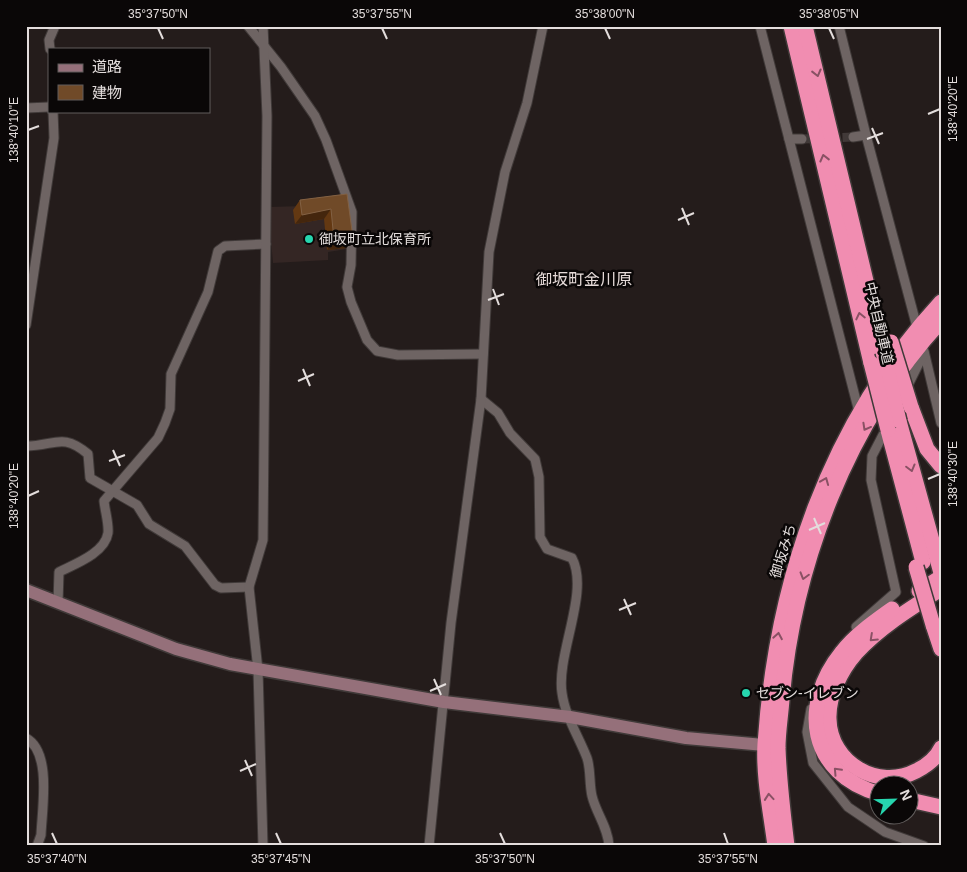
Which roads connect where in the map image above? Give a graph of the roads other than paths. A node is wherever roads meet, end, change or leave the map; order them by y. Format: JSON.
{"nodes":[{"id":1,"x":55,"y":26,"type":"edge"},
{"id":2,"x":248,"y":26,"type":"edge"},
{"id":3,"x":263,"y":26,"type":"edge"},
{"id":4,"x":543,"y":26,"type":"edge"},
{"id":5,"x":760,"y":26,"type":"edge"},
{"id":6,"x":791,"y":26,"type":"edge"},
{"id":7,"x":805,"y":26,"type":"edge"},
{"id":8,"x":839,"y":26,"type":"edge"},
{"id":9,"x":50,"y":48,"type":"edge"},
{"id":10,"x":265,"y":48,"type":"junction"},
{"id":11,"x":26,"y":108,"type":"edge"},
{"id":12,"x":48,"y":108,"type":"edge"},
{"id":13,"x":53,"y":112,"type":"edge"},
{"id":14,"x":866,"y":135,"type":"junction"},
{"id":15,"x":853,"y":137,"type":"tunnel mouth"},
{"id":16,"x":802,"y":139,"type":"tunnel mouth"},
{"id":17,"x":789,"y":140,"type":"junction"},
{"id":18,"x":266,"y":244,"type":"junction"},
{"id":19,"x":941,"y":302,"type":"edge"},
{"id":20,"x":941,"y":321,"type":"edge"},
{"id":21,"x":26,"y":325,"type":"edge"},
{"id":22,"x":917,"y":327,"type":"junction"},
{"id":23,"x":887,"y":347,"type":"junction"},
{"id":24,"x":923,"y":347,"type":"junction"},
{"id":25,"x":484,"y":354,"type":"junction"},
{"id":26,"x":481,"y":398,"type":"junction"},
{"id":27,"x":859,"y":412,"type":"junction"},
{"id":28,"x":941,"y":423,"type":"edge"},
{"id":29,"x":893,"y":426,"type":"junction"},
{"id":30,"x":26,"y":446,"type":"edge"},
{"id":31,"x":941,"y":466,"type":"edge"},
{"id":32,"x":112,"y":491,"type":"junction"},
{"id":33,"x":925,"y":561,"type":"junction"},
{"id":34,"x":941,"y":575,"type":"edge"},
{"id":35,"x":250,"y":587,"type":"junction"},
{"id":36,"x":941,"y":589,"type":"edge"},
{"id":37,"x":26,"y":590,"type":"edge"},
{"id":38,"x":58,"y":603,"type":"junction"},
{"id":39,"x":937,"y":623,"type":"edge"},
{"id":40,"x":941,"y":649,"type":"edge"},
{"id":41,"x":258,"y":670,"type":"junction"},
{"id":42,"x":444,"y":702,"type":"junction"},
{"id":43,"x":570,"y":717,"type":"junction"},
{"id":44,"x":26,"y":738,"type":"edge"},
{"id":45,"x":772,"y":746,"type":"junction"},
{"id":46,"x":941,"y":748,"type":"edge"},
{"id":47,"x":870,"y":790,"type":"edge"},
{"id":48,"x":920,"y":802,"type":"edge"},
{"id":49,"x":941,"y":806,"type":"edge"},
{"id":50,"x":37,"y":846,"type":"edge"},
{"id":51,"x":263,"y":846,"type":"edge"},
{"id":52,"x":429,"y":846,"type":"edge"},
{"id":53,"x":609,"y":846,"type":"edge"},
{"id":54,"x":775,"y":846,"type":"edge"},
{"id":55,"x":787,"y":846,"type":"edge"},
{"id":56,"x":924,"y":846,"type":"edge"}],
"edges":[{"from":1,"to":9,"type":"street"},
{"from":2,"to":10,"type":"street"},
{"from":3,"to":10,"type":"street"},
{"from":4,"to":25,"type":"street"},
{"from":5,"to":17,"type":"street"},
{"from":29,"to":6,"type":"highway","name":"中央自動車道","one_way":true,"bridge":true},
{"from":7,"to":23,"type":"highway","name":"中央自動車道","one_way":true},
{"from":8,"to":14,"type":"street"},
{"from":10,"to":18,"type":"street"},
{"from":10,"to":25,"type":"street"},
{"from":11,"to":12,"type":"street"},
{"from":13,"to":21,"type":"street"},
{"from":14,"to":15,"type":"street"},
{"from":14,"to":22,"type":"street"},
{"from":16,"to":17,"type":"street"},
{"from":17,"to":27,"type":"street"},
{"from":18,"to":32,"type":"street"},
{"from":18,"to":35,"type":"street"},
{"from":19,"to":22,"type":"highway","name":"御坂みち"},
{"from":20,"to":24,"type":"highway","name":"御坂みち"},
{"from":22,"to":24,"type":"street"},
{"from":22,"to":27,"type":"highway","name":"御坂みち"},
{"from":23,"to":29,"type":"highway","name":"中央自動車道","bridge":true},
{"from":23,"to":31,"type":"highway","bridge":true},
{"from":24,"to":28,"type":"street"},
{"from":24,"to":45,"type":"highway","name":"御坂みち","one_way":true},
{"from":24,"to":56,"type":"street"},
{"from":25,"to":26,"type":"street"},
{"from":26,"to":42,"type":"street"},
{"from":26,"to":43,"type":"street"},
{"from":45,"to":27,"type":"highway","name":"御坂みち","one_way":true},
{"from":29,"to":33,"type":"highway","name":"中央自動車道","one_way":true},
{"from":29,"to":33,"type":"highway","name":"中央自動車道"},
{"from":30,"to":32,"type":"street"},
{"from":32,"to":35,"type":"street"},
{"from":32,"to":38,"type":"street"},
{"from":33,"to":34,"type":"highway","name":"中央自動車道"},
{"from":33,"to":39,"type":"highway","name":"中央自動車道"},
{"from":47,"to":34,"type":"highway","one_way":true},
{"from":35,"to":41,"type":"street"},
{"from":36,"to":46,"type":"highway","one_way":true},
{"from":37,"to":38,"type":"street"},
{"from":38,"to":41,"type":"street"},
{"from":39,"to":40,"type":"highway","name":"中央自動車道"},
{"from":41,"to":42,"type":"street"},
{"from":41,"to":51,"type":"street"},
{"from":42,"to":43,"type":"street"},
{"from":42,"to":52,"type":"street"},
{"from":43,"to":45,"type":"street"},
{"from":43,"to":53,"type":"street"},
{"from":44,"to":50,"type":"street"},
{"from":54,"to":45,"type":"highway","name":"御坂みち","one_way":true},
{"from":45,"to":55,"type":"highway","name":"御坂みち"},
{"from":48,"to":49,"type":"highway"}]}
